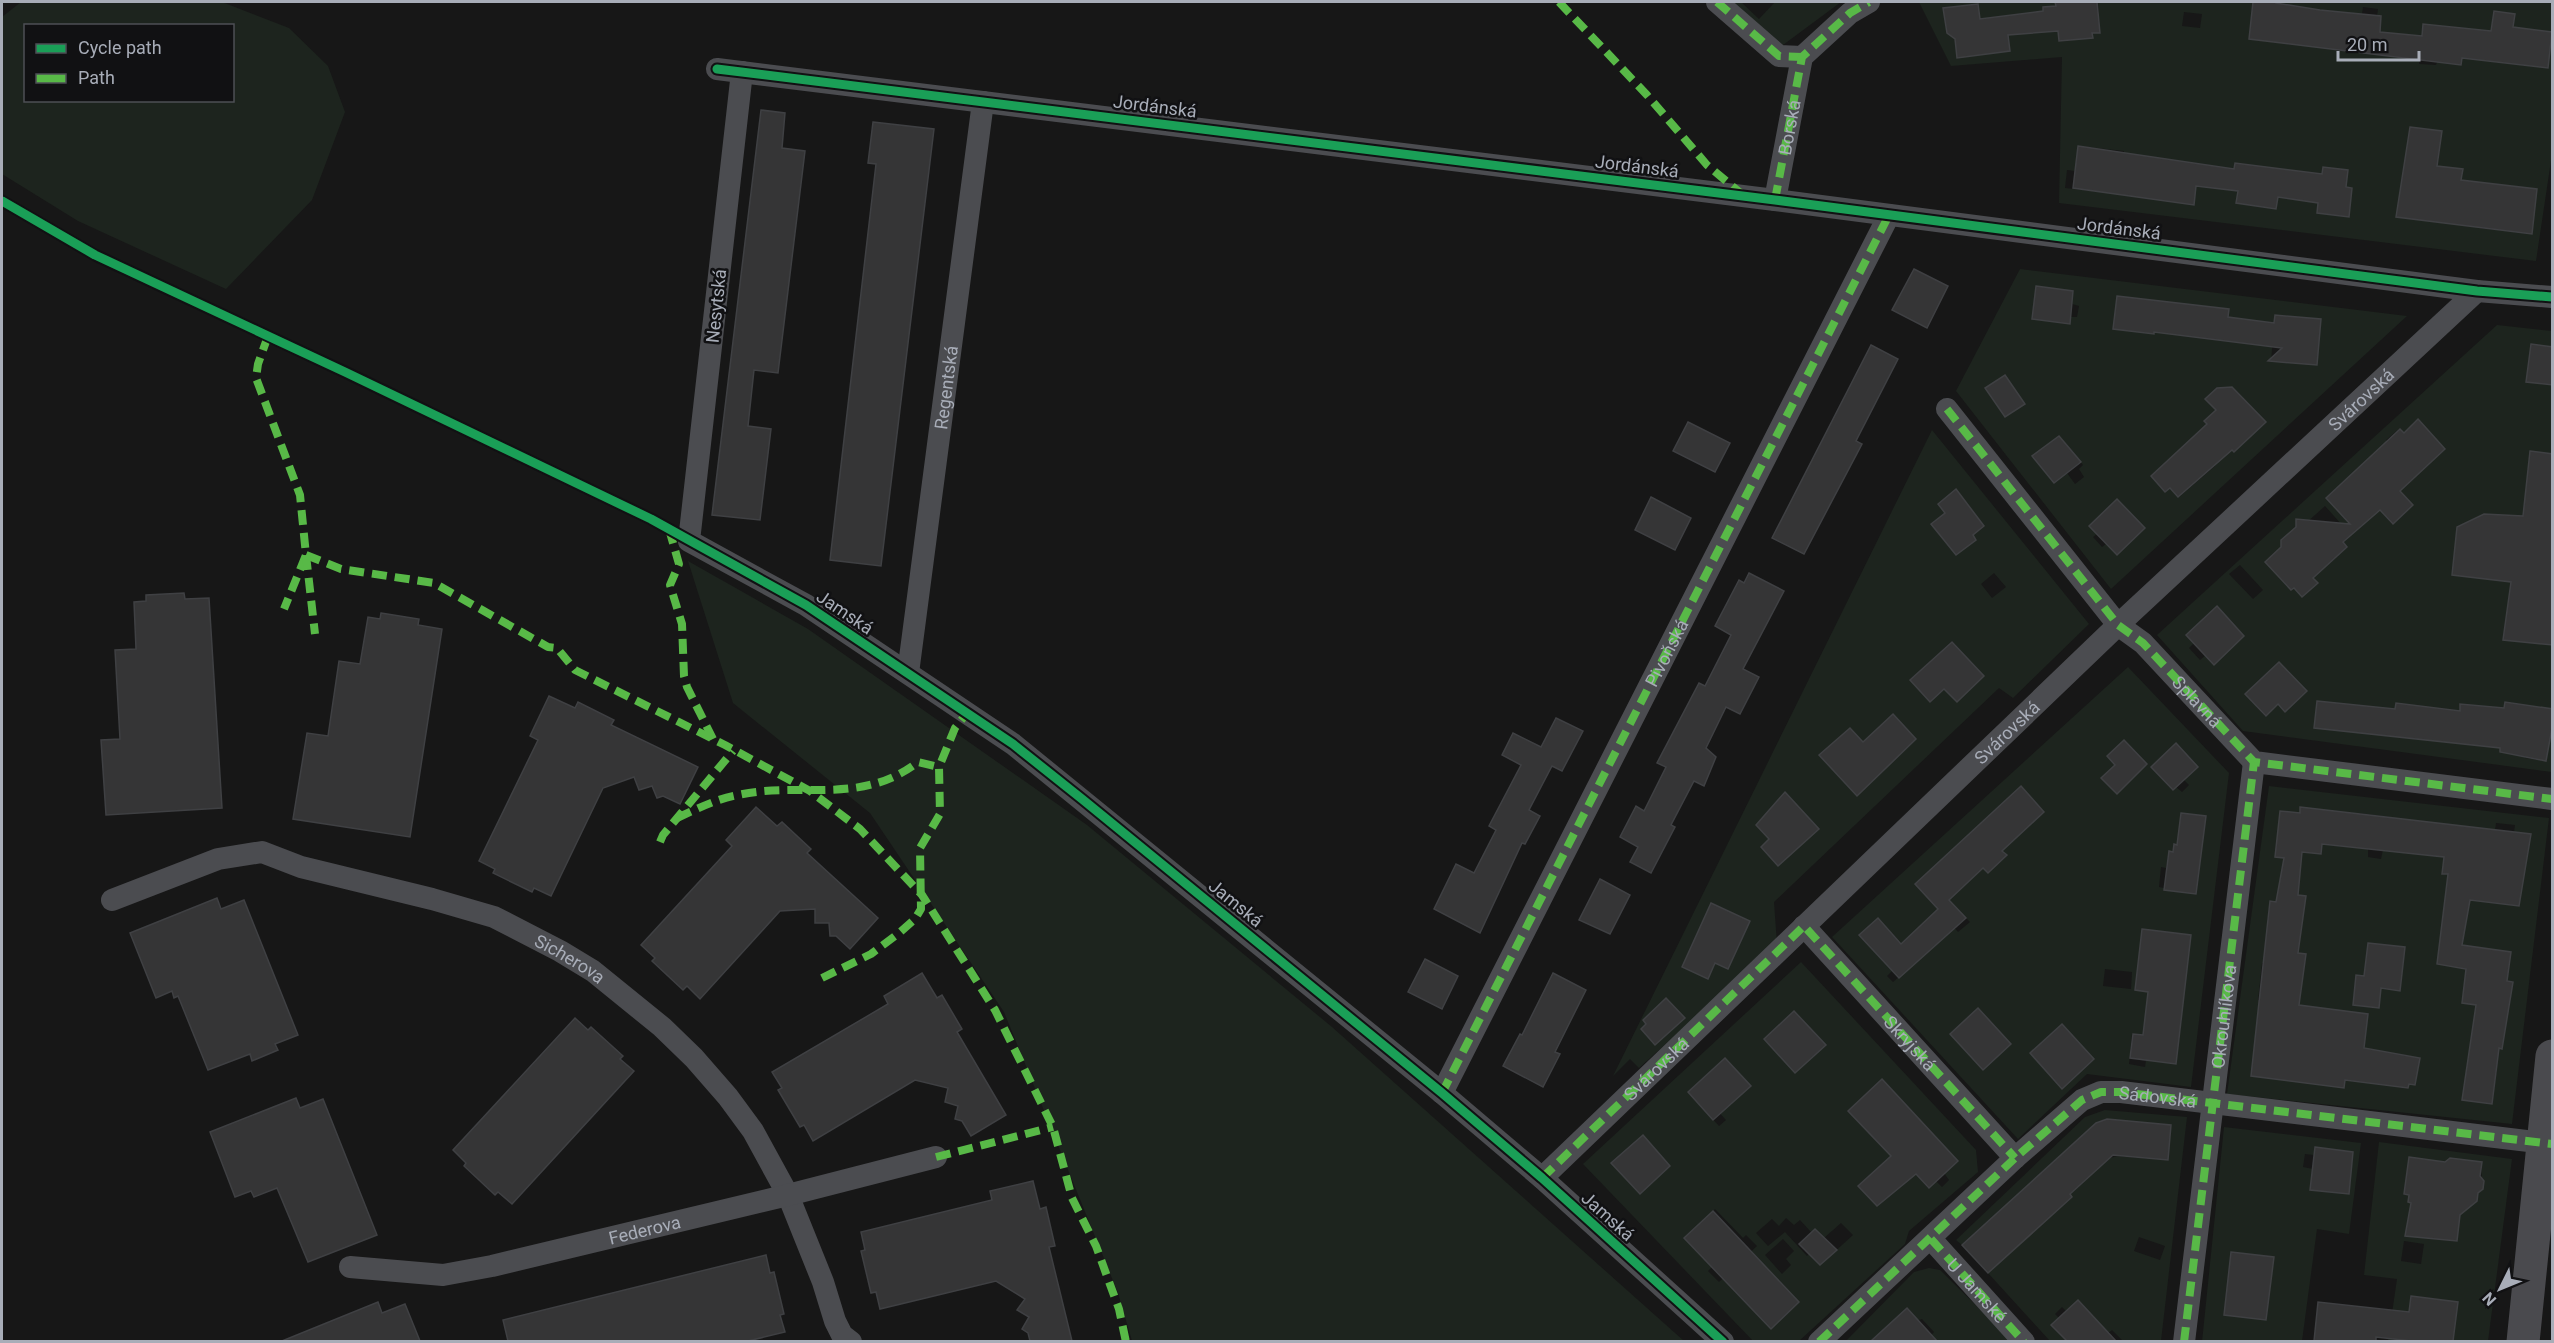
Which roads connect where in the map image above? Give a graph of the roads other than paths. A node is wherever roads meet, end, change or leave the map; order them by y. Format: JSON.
{"nodes":[{"id":1,"x":1717,"y":2,"type":"edge"},
{"id":2,"x":1869,"y":2,"type":"edge"},
{"id":3,"x":1802,"y":57,"type":"junction"},
{"id":4,"x":717,"y":69,"type":"dead end"},
{"id":5,"x":742,"y":72,"type":"junction"},
{"id":6,"x":983,"y":102,"type":"junction"},
{"id":7,"x":1775,"y":200,"type":"junction"},
{"id":8,"x":1889,"y":215,"type":"junction"},
{"id":9,"x":2477,"y":291,"type":"junction"},
{"id":10,"x":2553,"y":297,"type":"edge"},
{"id":11,"x":1947,"y":409,"type":"dead end"},
{"id":12,"x":689,"y":541,"type":"joint"},
{"id":13,"x":2118,"y":625,"type":"junction"},
{"id":14,"x":908,"y":673,"type":"junction"},
{"id":15,"x":2254,"y":762,"type":"junction"},
{"id":16,"x":2553,"y":799,"type":"edge"},
{"id":17,"x":112,"y":900,"type":"dead end"},
{"id":18,"x":1804,"y":926,"type":"junction"},
{"id":19,"x":2553,"y":1056,"type":"edge"},
{"id":20,"x":1442,"y":1093,"type":"junction"},
{"id":21,"x":2214,"y":1103,"type":"junction"},
{"id":22,"x":2548,"y":1144,"type":"edge"},
{"id":23,"x":936,"y":1157,"type":"dead end"},
{"id":24,"x":2015,"y":1158,"type":"junction"},
{"id":25,"x":1542,"y":1178,"type":"junction"},
{"id":26,"x":788,"y":1195,"type":"junction"},
{"id":27,"x":1931,"y":1239,"type":"junction"},
{"id":28,"x":350,"y":1267,"type":"dead end"},
{"id":29,"x":851,"y":1341,"type":"edge"},
{"id":30,"x":1723,"y":1341,"type":"edge"},
{"id":31,"x":1819,"y":1341,"type":"edge"},
{"id":32,"x":2024,"y":1341,"type":"edge"},
{"id":33,"x":2184,"y":1341,"type":"edge"},
{"id":34,"x":2523,"y":1341,"type":"edge"}],
"edges":[{"from":1,"to":3,"type":"street"},
{"from":2,"to":3,"type":"street"},
{"from":3,"to":7,"type":"street","name":"Borská"},
{"from":4,"to":5,"type":"street","name":"Jordánská"},
{"from":5,"to":6,"type":"street","name":"Jordánská"},
{"from":5,"to":12,"type":"street","name":"Nesytská"},
{"from":6,"to":7,"type":"street","name":"Jordánská"},
{"from":6,"to":14,"type":"street","name":"Regentská"},
{"from":7,"to":8,"type":"street","name":"Jordánská"},
{"from":8,"to":9,"type":"street","name":"Jordánská"},
{"from":8,"to":20,"type":"street","name":"Pivoňská"},
{"from":9,"to":10,"type":"street","name":"Jordánská"},
{"from":9,"to":13,"type":"street","name":"Svárovská"},
{"from":11,"to":13,"type":"street","name":"Splavná"},
{"from":12,"to":14,"type":"street","name":"Jamská"},
{"from":13,"to":15,"type":"street","name":"Splavná"},
{"from":13,"to":18,"type":"street","name":"Svárovská"},
{"from":14,"to":20,"type":"street","name":"Jamská"},
{"from":15,"to":16,"type":"street"},
{"from":15,"to":21,"type":"street","name":"Okrouhlíkova"},
{"from":17,"to":26,"type":"street","name":"Sicherova"},
{"from":18,"to":24,"type":"street","name":"Skryjská"},
{"from":18,"to":25,"type":"street","name":"Svárovská"},
{"from":19,"to":22,"type":"street"},
{"from":20,"to":25,"type":"street","name":"Jamská"},
{"from":21,"to":22,"type":"street","name":"Sádovská"},
{"from":21,"to":24,"type":"street","name":"Sádovská"},
{"from":21,"to":33,"type":"street","name":"Okrouhlíkova"},
{"from":22,"to":34,"type":"street"},
{"from":23,"to":26,"type":"street","name":"Federova"},
{"from":24,"to":27,"type":"street","name":"Sádovská"},
{"from":25,"to":30,"type":"street","name":"Jamská"},
{"from":26,"to":28,"type":"street","name":"Federova"},
{"from":26,"to":29,"type":"street","name":"Sicherova"},
{"from":27,"to":31,"type":"street","name":"Sádovská"},
{"from":27,"to":32,"type":"street","name":"U Jamské"}]}
